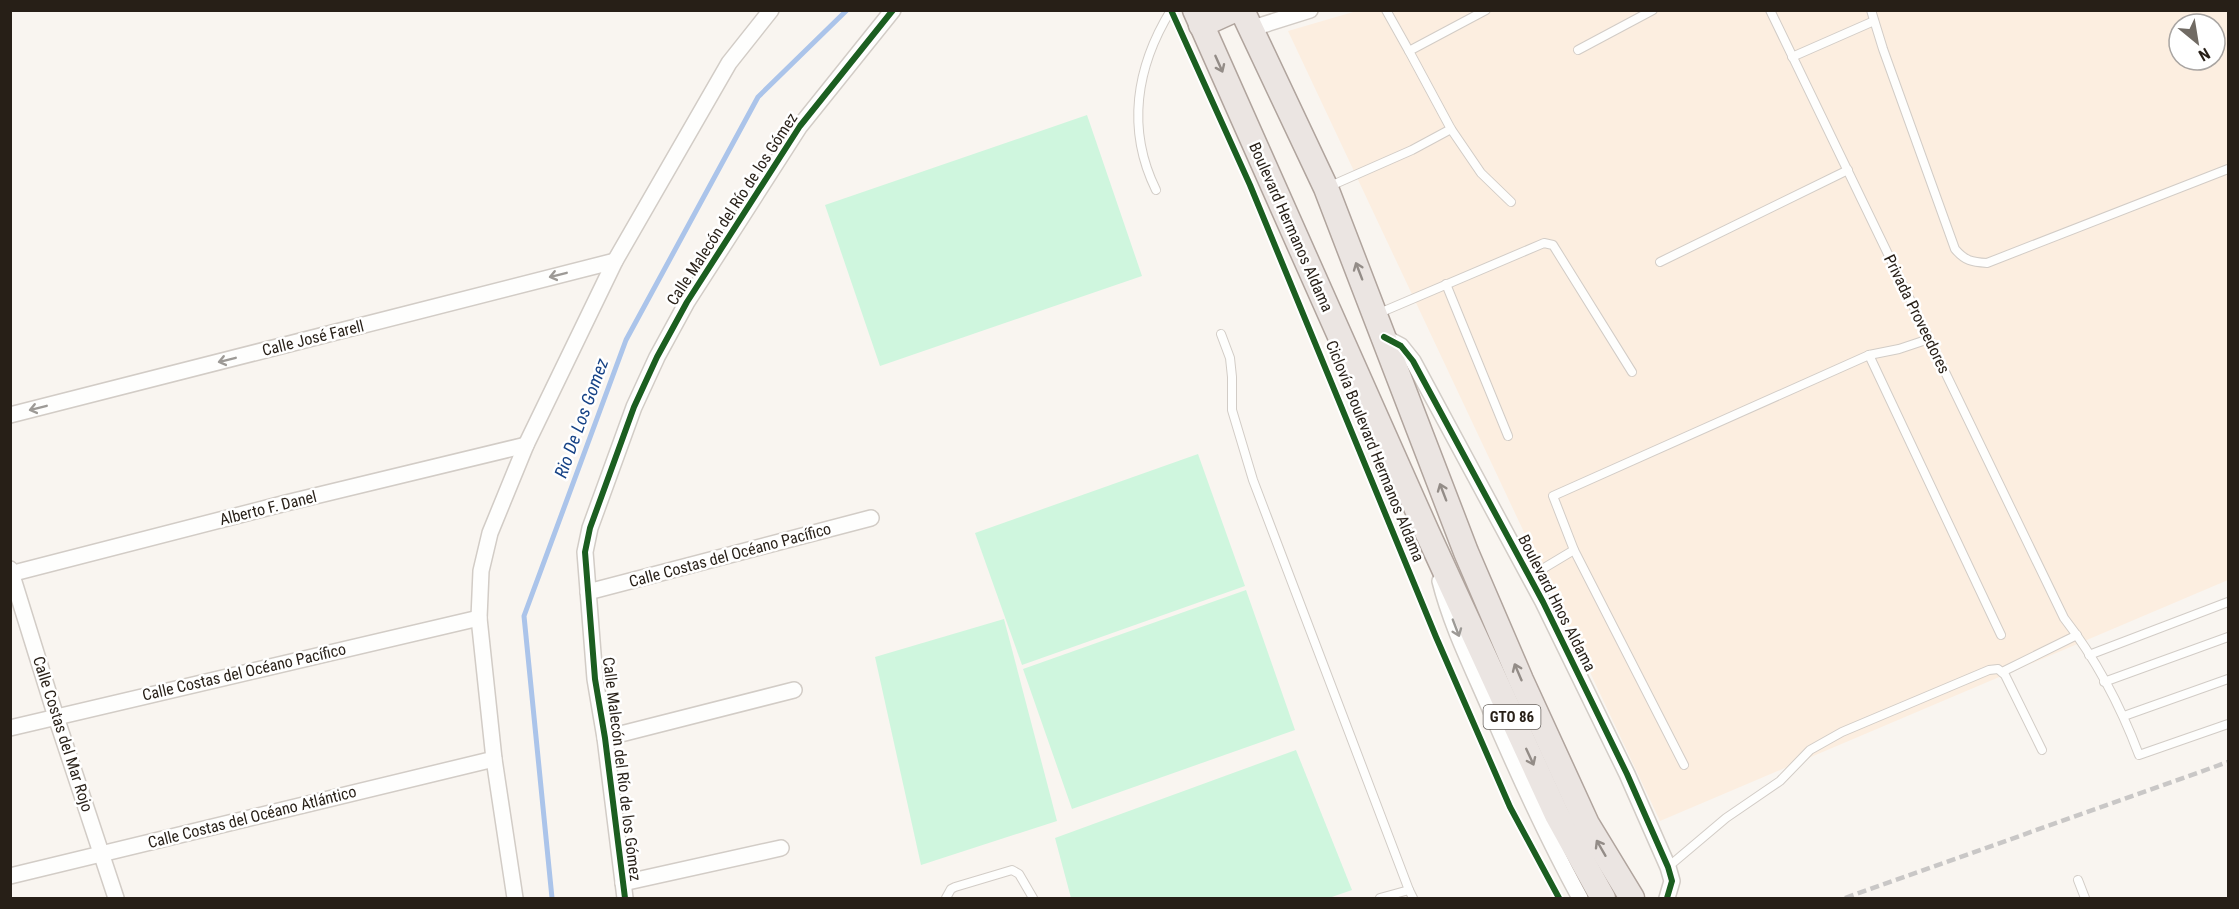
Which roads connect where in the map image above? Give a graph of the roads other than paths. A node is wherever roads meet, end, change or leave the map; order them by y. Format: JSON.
{"nodes":[{"id":1,"x":771,"y":10,"type":"edge"},
{"id":2,"x":893,"y":10,"type":"edge"},
{"id":3,"x":1171,"y":10,"type":"edge"},
{"id":4,"x":1234,"y":10,"type":"edge"},
{"id":5,"x":1310,"y":10,"type":"edge"},
{"id":6,"x":1386,"y":10,"type":"edge"},
{"id":7,"x":1486,"y":10,"type":"edge"},
{"id":8,"x":1653,"y":10,"type":"edge"},
{"id":9,"x":1770,"y":10,"type":"edge"},
{"id":10,"x":1871,"y":10,"type":"edge"},
{"id":11,"x":1198,"y":18,"type":"edge"},
{"id":12,"x":1246,"y":20,"type":"edge"},
{"id":13,"x":1874,"y":21,"type":"junction"},
{"id":14,"x":1578,"y":50,"type":"dead end"},
{"id":15,"x":1410,"y":51,"type":"junction"},
{"id":16,"x":1792,"y":57,"type":"junction"},
{"id":17,"x":1452,"y":129,"type":"junction"},
{"id":18,"x":2229,"y":169,"type":"edge"},
{"id":19,"x":1848,"y":170,"type":"junction"},
{"id":20,"x":1326,"y":188,"type":"junction"},
{"id":21,"x":1156,"y":190,"type":"dead end"},
{"id":22,"x":1511,"y":202,"type":"dead end"},
{"id":23,"x":615,"y":261,"type":"junction"},
{"id":24,"x":1660,"y":262,"type":"dead end"},
{"id":25,"x":1446,"y":284,"type":"junction"},
{"id":26,"x":1375,"y":314,"type":"junction"},
{"id":27,"x":1221,"y":334,"type":"dead end"},
{"id":28,"x":1384,"y":337,"type":"junction"},
{"id":29,"x":1929,"y":339,"type":"junction"},
{"id":30,"x":1869,"y":355,"type":"junction"},
{"id":31,"x":1632,"y":372,"type":"dead end"},
{"id":32,"x":10,"y":415,"type":"edge"},
{"id":33,"x":1508,"y":436,"type":"dead end"},
{"id":34,"x":526,"y":446,"type":"junction"},
{"id":35,"x":871,"y":518,"type":"dead end"},
{"id":36,"x":1427,"y":532,"type":"junction"},
{"id":37,"x":1575,"y":550,"type":"junction"},
{"id":38,"x":11,"y":572,"type":"edge"},
{"id":39,"x":1529,"y":577,"type":"junction"},
{"id":40,"x":588,"y":592,"type":"junction"},
{"id":41,"x":2229,"y":602,"type":"edge"},
{"id":42,"x":478,"y":618,"type":"junction"},
{"id":43,"x":2001,"y":635,"type":"dead end"},
{"id":44,"x":2077,"y":635,"type":"junction"},
{"id":45,"x":2229,"y":637,"type":"edge"},
{"id":46,"x":2089,"y":655,"type":"junction"},
{"id":47,"x":2002,"y":672,"type":"junction"},
{"id":48,"x":2229,"y":680,"type":"edge"},
{"id":49,"x":2104,"y":682,"type":"junction"},
{"id":50,"x":794,"y":690,"type":"dead end"},
{"id":51,"x":2124,"y":716,"type":"junction"},
{"id":52,"x":56,"y":717,"type":"junction"},
{"id":53,"x":2229,"y":724,"type":"edge"},
{"id":54,"x":10,"y":728,"type":"edge"},
{"id":55,"x":605,"y":738,"type":"junction"},
{"id":56,"x":2042,"y":750,"type":"dead end"},
{"id":57,"x":494,"y":759,"type":"junction"},
{"id":58,"x":1684,"y":765,"type":"dead end"},
{"id":59,"x":781,"y":848,"type":"dead end"},
{"id":60,"x":102,"y":853,"type":"junction"},
{"id":61,"x":1668,"y":867,"type":"junction"},
{"id":62,"x":10,"y":876,"type":"edge"},
{"id":63,"x":2078,"y":880,"type":"dead end"},
{"id":64,"x":1409,"y":890,"type":"junction"},
{"id":65,"x":624,"y":891,"type":"edge"},
{"id":66,"x":116,"y":898,"type":"edge"},
{"id":67,"x":515,"y":898,"type":"edge"},
{"id":68,"x":946,"y":898,"type":"edge"},
{"id":69,"x":1033,"y":898,"type":"edge"},
{"id":70,"x":1380,"y":898,"type":"edge"},
{"id":71,"x":1413,"y":898,"type":"edge"},
{"id":72,"x":1580,"y":898,"type":"edge"},
{"id":73,"x":1603,"y":898,"type":"edge"},
{"id":74,"x":1632,"y":898,"type":"edge"},
{"id":75,"x":1667,"y":898,"type":"edge"},
{"id":76,"x":2085,"y":898,"type":"edge"}],
"edges":[{"from":1,"to":23,"type":"street"},
{"from":2,"to":40,"type":"street","name":"Calle Malecón del Río de los Gómez"},
{"from":3,"to":21,"type":"lane"},
{"from":4,"to":11,"type":"main road"},
{"from":5,"to":12,"type":"street"},
{"from":6,"to":15,"type":"lane"},
{"from":7,"to":15,"type":"lane"},
{"from":8,"to":14,"type":"lane"},
{"from":9,"to":16,"type":"lane","name":"Privada Proveedores"},
{"from":10,"to":13,"type":"lane"},
{"from":11,"to":36,"type":"main road","name":"Boulevard Hermanos Aldama","number":"GTO 86","one_way":true},
{"from":12,"to":20,"type":"main road","number":"GTO 86"},
{"from":13,"to":16,"type":"lane"},
{"from":13,"to":18,"type":"lane"},
{"from":15,"to":17,"type":"lane"},
{"from":16,"to":19,"type":"lane","name":"Privada Proveedores"},
{"from":17,"to":20,"type":"lane"},
{"from":17,"to":22,"type":"lane"},
{"from":19,"to":24,"type":"lane"},
{"from":19,"to":29,"type":"lane","name":"Privada Proveedores"},
{"from":26,"to":20,"type":"main road","number":"GTO 86","one_way":true},
{"from":23,"to":32,"type":"street","name":"Calle José Farell","one_way":true},
{"from":23,"to":34,"type":"street"},
{"from":25,"to":26,"type":"lane"},
{"from":25,"to":31,"type":"lane"},
{"from":25,"to":33,"type":"lane"},
{"from":26,"to":28,"type":"main road","number":"GTO 86"},
{"from":27,"to":64,"type":"lane"},
{"from":28,"to":39,"type":"street","name":"Boulevard Hnos Aldama"},
{"from":74,"to":28,"type":"main road","number":"GTO 86","one_way":true},
{"from":29,"to":30,"type":"lane"},
{"from":29,"to":44,"type":"lane","name":"Privada Proveedores"},
{"from":30,"to":37,"type":"lane"},
{"from":30,"to":43,"type":"lane"},
{"from":34,"to":38,"type":"street","name":"Alberto F. Danel"},
{"from":34,"to":42,"type":"street"},
{"from":35,"to":40,"type":"street","name":"Calle Costas del Océano Pacífico"},
{"from":36,"to":72,"type":"street","one_way":true},
{"from":36,"to":73,"type":"main road","name":"Boulevard Hermanos Aldama","number":"GTO 86","one_way":true},
{"from":37,"to":39,"type":"lane"},
{"from":37,"to":58,"type":"lane"},
{"from":38,"to":52,"type":"street","name":"Calle Costas del Mar Rojo"},
{"from":39,"to":61,"type":"street","name":"Boulevard Hnos Aldama"},
{"from":40,"to":55,"type":"street","name":"Calle Malecón del Río de los Gómez"},
{"from":41,"to":46,"type":"lane"},
{"from":42,"to":52,"type":"street","name":"Calle Costas del Océano Pacífico"},
{"from":42,"to":57,"type":"street"},
{"from":44,"to":46,"type":"lane","name":"Privada Proveedores"},
{"from":44,"to":47,"type":"lane"},
{"from":45,"to":49,"type":"lane"},
{"from":46,"to":49,"type":"lane","name":"Privada Proveedores"},
{"from":47,"to":56,"type":"lane"},
{"from":47,"to":61,"type":"lane"},
{"from":48,"to":51,"type":"lane"},
{"from":49,"to":51,"type":"lane","name":"Privada Proveedores"},
{"from":50,"to":55,"type":"street"},
{"from":51,"to":53,"type":"lane","name":"Privada Proveedores"},
{"from":52,"to":54,"type":"street","name":"Calle Costas del Océano Pacífico"},
{"from":52,"to":60,"type":"street","name":"Calle Costas del Mar Rojo"},
{"from":55,"to":65,"type":"street","name":"Calle Malecón del Río de los Gómez"},
{"from":57,"to":60,"type":"street","name":"Calle Costas del Océano Atlántico"},
{"from":57,"to":67,"type":"street"},
{"from":59,"to":65,"type":"street"},
{"from":60,"to":62,"type":"street","name":"Calle Costas del Océano Atlántico"},
{"from":60,"to":66,"type":"street","name":"Calle Costas del Mar Rojo"},
{"from":61,"to":75,"type":"street","name":"Boulevard Hnos Aldama"},
{"from":63,"to":76,"type":"lane"},
{"from":64,"to":70,"type":"lane"},
{"from":64,"to":71,"type":"lane"},
{"from":68,"to":69,"type":"lane"}]}
